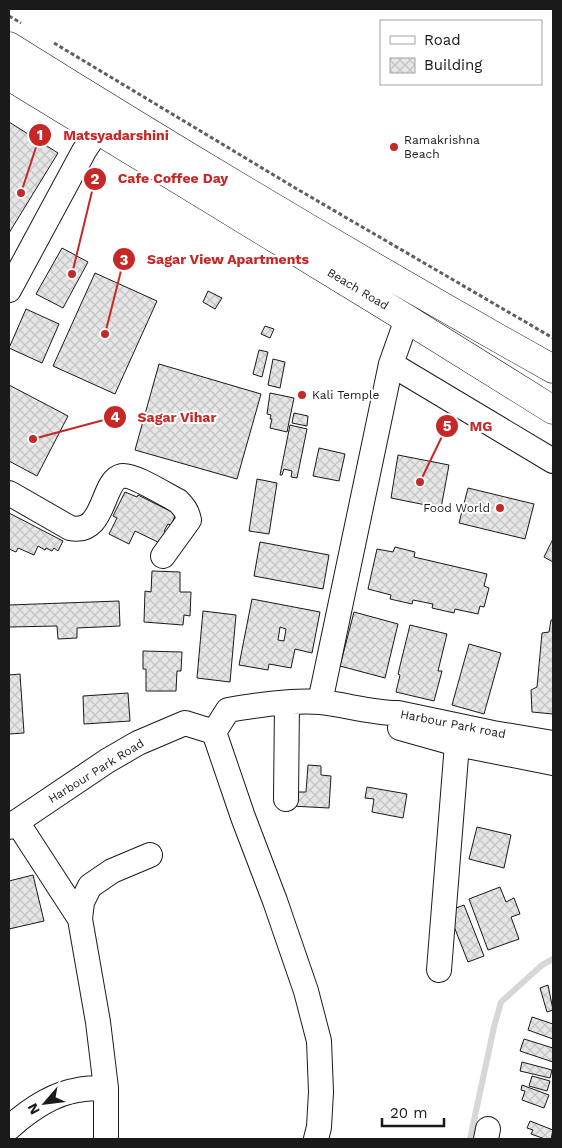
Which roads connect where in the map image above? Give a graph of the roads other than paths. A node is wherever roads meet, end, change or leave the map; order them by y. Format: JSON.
{"nodes":[{"id":1,"x":17,"y":36,"type":"edge"},
{"id":2,"x":9,"y":76,"type":"edge"},
{"id":3,"x":97,"y":131,"type":"junction"},
{"id":4,"x":9,"y":290,"type":"edge"},
{"id":5,"x":407,"y":318,"type":"junction"},
{"id":6,"x":391,"y":364,"type":"junction"},
{"id":7,"x":553,"y":369,"type":"edge"},
{"id":8,"x":553,"y":410,"type":"edge"},
{"id":9,"x":553,"y":461,"type":"edge"},
{"id":10,"x":9,"y":493,"type":"edge"},
{"id":11,"x":163,"y":556,"type":"dead end"},
{"id":12,"x":320,"y":702,"type":"junction"},
{"id":13,"x":287,"y":703,"type":"junction"},
{"id":14,"x":382,"y":713,"type":"junction"},
{"id":15,"x":214,"y":732,"type":"junction"},
{"id":16,"x":553,"y":743,"type":"edge"},
{"id":17,"x":457,"y":744,"type":"junction"},
{"id":18,"x":553,"y":763,"type":"edge"},
{"id":19,"x":286,"y":800,"type":"dead end"},
{"id":20,"x":13,"y":825,"type":"edge"},
{"id":21,"x":150,"y":855,"type":"dead end"},
{"id":22,"x":80,"y":919,"type":"junction"},
{"id":23,"x":439,"y":970,"type":"dead end"},
{"id":24,"x":106,"y":1088,"type":"junction"},
{"id":25,"x":9,"y":1128,"type":"edge"},
{"id":26,"x":106,"y":1139,"type":"edge"},
{"id":27,"x":316,"y":1139,"type":"edge"}],
"edges":[{"from":1,"to":7,"type":"main road"},
{"from":2,"to":3,"type":"main road","name":"Beach Road"},
{"from":3,"to":4,"type":"street"},
{"from":3,"to":5,"type":"main road","name":"Beach Road"},
{"from":5,"to":6,"type":"street"},
{"from":5,"to":8,"type":"main road","name":"Beach Road"},
{"from":6,"to":9,"type":"street"},
{"from":6,"to":12,"type":"street"},
{"from":10,"to":11,"type":"street"},
{"from":12,"to":13,"type":"street","name":"Harbour Park Road"},
{"from":12,"to":14,"type":"street","name":"Harbour Park Road"},
{"from":13,"to":15,"type":"street","name":"Harbour Park Road"},
{"from":13,"to":19,"type":"street"},
{"from":14,"to":16,"type":"street","name":"Harbour Park road"},
{"from":14,"to":17,"type":"street","name":"Harbour Park road"},
{"from":15,"to":20,"type":"street","name":"Harbour Park Road"},
{"from":15,"to":27,"type":"street"},
{"from":17,"to":18,"type":"street","name":"Harbour Park road"},
{"from":17,"to":23,"type":"street"},
{"from":20,"to":22,"type":"street"},
{"from":21,"to":22,"type":"street"},
{"from":22,"to":24,"type":"street"},
{"from":24,"to":25,"type":"street"},
{"from":24,"to":26,"type":"street"}]}
